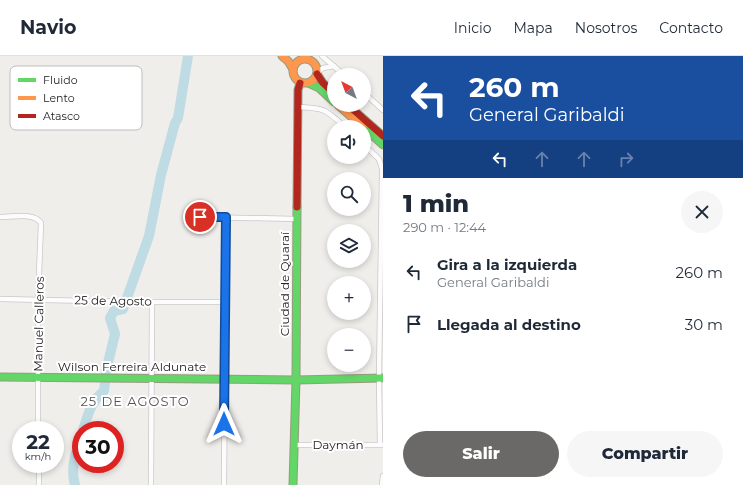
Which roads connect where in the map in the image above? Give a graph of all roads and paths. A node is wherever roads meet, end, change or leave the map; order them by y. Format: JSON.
{"nodes":[{"id":1,"x":282,"y":56,"type":"edge"},
{"id":2,"x":294,"y":56,"type":"edge"},
{"id":3,"x":322,"y":56,"type":"edge"},
{"id":4,"x":303,"y":58,"type":"edge"},
{"id":5,"x":334,"y":66,"type":"joint"},
{"id":6,"x":292,"y":69,"type":"junction"},
{"id":7,"x":317,"y":73,"type":"junction"},
{"id":8,"x":300,"y":83,"type":"junction"},
{"id":9,"x":308,"y":83,"type":"junction"},
{"id":10,"x":327,"y":87,"type":"edge"},
{"id":11,"x":327,"y":95,"type":"edge"},
{"id":12,"x":371,"y":99,"type":"edge"},
{"id":13,"x":298,"y":107,"type":"junction"},
{"id":14,"x":383,"y":110,"type":"edge"},
{"id":15,"x":346,"y":112,"type":"edge"},
{"id":16,"x":356,"y":112,"type":"edge"},
{"id":17,"x":337,"y":120,"type":"edge"},
{"id":18,"x":354,"y":120,"type":"edge"},
{"id":19,"x":371,"y":135,"type":"edge"},
{"id":20,"x":383,"y":136,"type":"edge"},
{"id":21,"x":383,"y":145,"type":"edge"},
{"id":22,"x":371,"y":152,"type":"edge"},
{"id":23,"x":382,"y":172,"type":"edge"},
{"id":24,"x":0,"y":217,"type":"edge"},
{"id":25,"x":200,"y":217,"type":"dead end"},
{"id":26,"x":226,"y":217,"type":"junction"},
{"id":27,"x":297,"y":219,"type":"junction"},
{"id":28,"x":0,"y":299,"type":"edge"},
{"id":29,"x":38,"y":300,"type":"junction"},
{"id":30,"x":152,"y":302,"type":"junction"},
{"id":31,"x":225,"y":302,"type":"junction"},
{"id":32,"x":0,"y":377,"type":"edge"},
{"id":33,"x":38,"y":377,"type":"junction"},
{"id":34,"x":151,"y":378,"type":"junction"},
{"id":35,"x":381,"y":378,"type":"edge"},
{"id":36,"x":225,"y":379,"type":"junction"},
{"id":37,"x":296,"y":380,"type":"junction"},
{"id":38,"x":38,"y":421,"type":"edge"},
{"id":39,"x":294,"y":445,"type":"junction"},
{"id":40,"x":381,"y":445,"type":"edge"},
{"id":41,"x":39,"y":473,"type":"edge"},
{"id":42,"x":383,"y":476,"type":"edge"},
{"id":43,"x":39,"y":485,"type":"edge"},
{"id":44,"x":151,"y":485,"type":"edge"},
{"id":45,"x":224,"y":485,"type":"edge"},
{"id":46,"x":293,"y":485,"type":"edge"},
{"id":47,"x":382,"y":485,"type":"edge"}],
"edges":[{"from":1,"to":6,"type":"street"},
{"from":2,"to":4,"type":"street"},
{"from":3,"to":5,"type":"street"},
{"from":4,"to":6,"type":"street"},
{"from":4,"to":7,"type":"street"},
{"from":5,"to":7,"type":"street"},
{"from":6,"to":8,"type":"street"},
{"from":7,"to":9,"type":"street"},
{"from":7,"to":10,"type":"street"},
{"from":8,"to":9,"type":"street"},
{"from":8,"to":13,"type":"street","name":"Ciudad de Quaraí"},
{"from":9,"to":11,"type":"street"},
{"from":12,"to":14,"type":"street"},
{"from":13,"to":17,"type":"street"},
{"from":13,"to":27,"type":"street","name":"Ciudad de Quaraí"},
{"from":15,"to":18,"type":"street"},
{"from":16,"to":20,"type":"street"},
{"from":19,"to":21,"type":"street"},
{"from":22,"to":23,"type":"street"},
{"from":23,"to":35,"type":"street"},
{"from":24,"to":29,"type":"street","name":"Manuel Calleros"},
{"from":25,"to":26,"type":"street"},
{"from":26,"to":27,"type":"street"},
{"from":26,"to":31,"type":"street"},
{"from":27,"to":37,"type":"street","name":"Ciudad de Quaraí"},
{"from":28,"to":29,"type":"street","name":"25 de Agosto"},
{"from":29,"to":30,"type":"street","name":"25 de Agosto"},
{"from":29,"to":33,"type":"street","name":"Manuel Calleros"},
{"from":30,"to":31,"type":"street","name":"25 de Agosto"},
{"from":30,"to":34,"type":"street"},
{"from":31,"to":36,"type":"street"},
{"from":32,"to":33,"type":"street","name":"Wilson Ferreira Aldunate"},
{"from":33,"to":34,"type":"street","name":"Wilson Ferreira Aldunate"},
{"from":33,"to":38,"type":"street","name":"Manuel Calleros"},
{"from":34,"to":36,"type":"street","name":"Wilson Ferreira Aldunate"},
{"from":34,"to":44,"type":"street"},
{"from":35,"to":37,"type":"street","name":"Wilson Ferreira Aldunate"},
{"from":35,"to":40,"type":"street"},
{"from":36,"to":37,"type":"street","name":"Wilson Ferreira Aldunate"},
{"from":36,"to":45,"type":"street"},
{"from":37,"to":39,"type":"street","name":"Ciudad de Quaraí"},
{"from":39,"to":40,"type":"street","name":"Daymán"},
{"from":39,"to":46,"type":"street","name":"Ciudad de Quaraí"},
{"from":41,"to":43,"type":"street"},
{"from":42,"to":47,"type":"street"}]}
